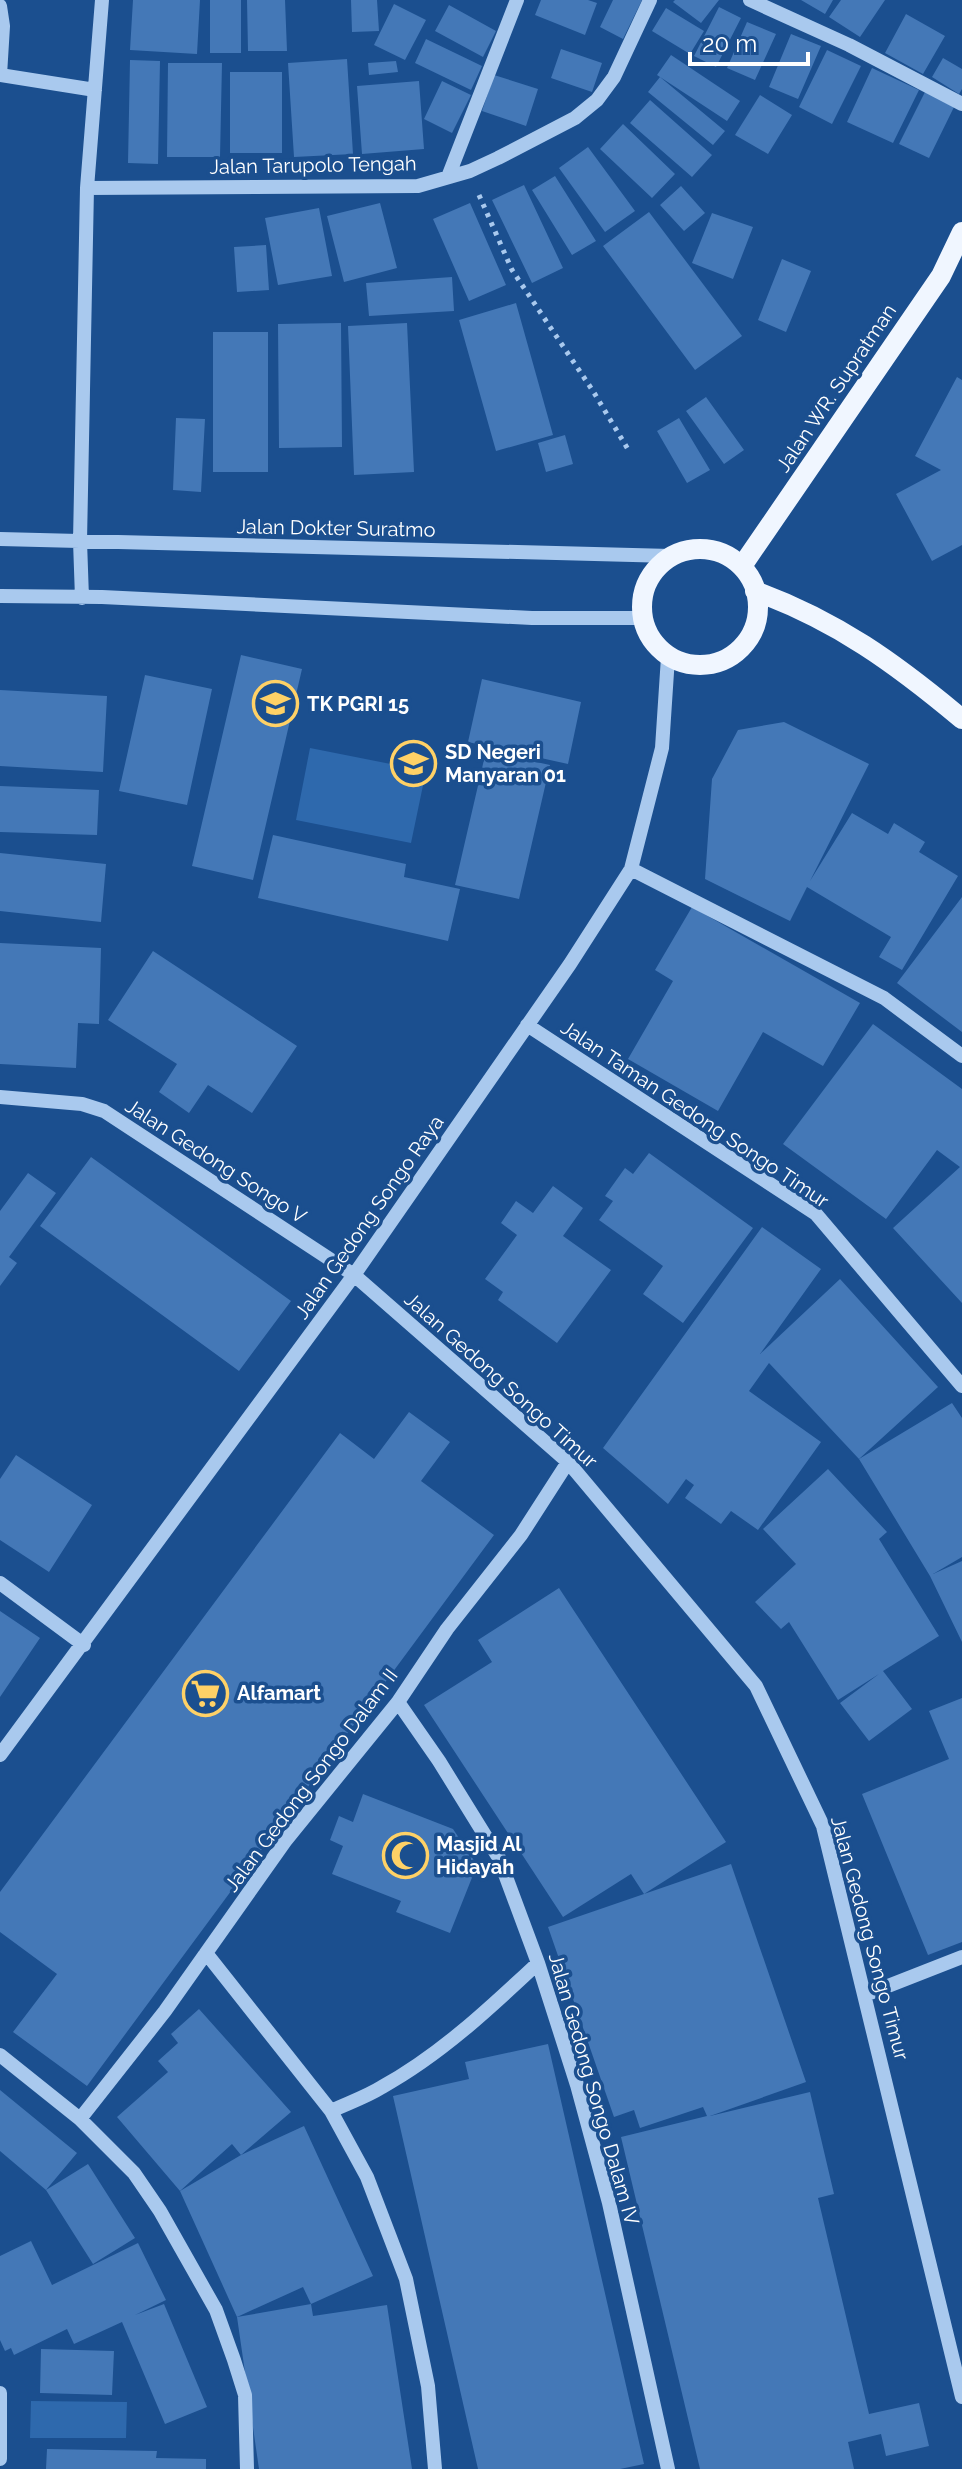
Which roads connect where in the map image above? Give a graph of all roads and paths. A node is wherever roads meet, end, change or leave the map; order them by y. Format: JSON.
{"nodes":[{"id":1,"x":102,"y":0,"type":"edge"},
{"id":2,"x":517,"y":0,"type":"edge"},
{"id":3,"x":650,"y":0,"type":"edge"},
{"id":4,"x":750,"y":0,"type":"edge"},
{"id":5,"x":0,"y":6,"type":"edge"},
{"id":6,"x":0,"y":75,"type":"edge"},
{"id":7,"x":95,"y":90,"type":"junction"},
{"id":8,"x":962,"y":104,"type":"edge"},
{"id":9,"x":470,"y":171,"type":"junction"},
{"id":10,"x":448,"y":177,"type":"junction"},
{"id":11,"x":87,"y":188,"type":"junction"},
{"id":12,"x":962,"y":232,"type":"edge"},
{"id":13,"x":629,"y":451,"type":"dead end"},
{"id":14,"x":0,"y":539,"type":"edge"},
{"id":15,"x":80,"y":541,"type":"junction"},
{"id":16,"x":671,"y":556,"type":"junction"},
{"id":17,"x":742,"y":566,"type":"junction"},
{"id":18,"x":755,"y":591,"type":"junction"},
{"id":19,"x":0,"y":596,"type":"edge"},
{"id":20,"x":82,"y":598,"type":"junction"},
{"id":21,"x":642,"y":618,"type":"junction"},
{"id":22,"x":668,"y":657,"type":"junction"},
{"id":23,"x":962,"y":719,"type":"edge"},
{"id":24,"x":631,"y":869,"type":"junction"},
{"id":25,"x":527,"y":1025,"type":"junction"},
{"id":26,"x":962,"y":1056,"type":"edge"},
{"id":27,"x":0,"y":1097,"type":"edge"},
{"id":28,"x":354,"y":1275,"type":"junction"},
{"id":29,"x":962,"y":1385,"type":"edge"},
{"id":30,"x":568,"y":1462,"type":"junction"},
{"id":31,"x":0,"y":1583,"type":"edge"},
{"id":32,"x":84,"y":1645,"type":"junction"},
{"id":33,"x":398,"y":1702,"type":"junction"},
{"id":34,"x":0,"y":1755,"type":"edge"},
{"id":35,"x":206,"y":1953,"type":"junction"},
{"id":36,"x":962,"y":1957,"type":"edge"},
{"id":37,"x":538,"y":1963,"type":"junction"},
{"id":38,"x":865,"y":1995,"type":"junction"},
{"id":39,"x":0,"y":2055,"type":"edge"},
{"id":40,"x":331,"y":2111,"type":"junction"},
{"id":41,"x":80,"y":2119,"type":"junction"},
{"id":42,"x":0,"y":2393,"type":"edge"},
{"id":43,"x":962,"y":2397,"type":"edge"},
{"id":44,"x":0,"y":2400,"type":"edge"},
{"id":45,"x":0,"y":2459,"type":"edge"},
{"id":46,"x":247,"y":2469,"type":"edge"},
{"id":47,"x":435,"y":2469,"type":"edge"},
{"id":48,"x":668,"y":2469,"type":"edge"}],
"edges":[{"from":1,"to":7,"type":"street"},
{"from":2,"to":10,"type":"street"},
{"from":3,"to":9,"type":"street","name":"Jalan Tarupolo Tengah"},
{"from":4,"to":8,"type":"street"},
{"from":5,"to":6,"type":"street"},
{"from":6,"to":7,"type":"street"},
{"from":7,"to":11,"type":"street"},
{"from":9,"to":10,"type":"street","name":"Jalan Tarupolo Tengah"},
{"from":9,"to":13,"type":"path"},
{"from":10,"to":11,"type":"street","name":"Jalan Tarupolo Tengah"},
{"from":11,"to":15,"type":"street"},
{"from":12,"to":17,"type":"main road","name":"Jalan WR. Supratman"},
{"from":14,"to":15,"type":"street","name":"Jalan Dokter Suratmo"},
{"from":15,"to":16,"type":"street","name":"Jalan Dokter Suratmo"},
{"from":15,"to":20,"type":"street"},
{"from":16,"to":17,"type":"main road"},
{"from":16,"to":21,"type":"main road"},
{"from":17,"to":18,"type":"main road"},
{"from":18,"to":22,"type":"main road"},
{"from":18,"to":23,"type":"main road"},
{"from":19,"to":20,"type":"street"},
{"from":20,"to":21,"type":"street"},
{"from":21,"to":22,"type":"main road"},
{"from":22,"to":24,"type":"street","name":"Jalan Gedong Songo Raya"},
{"from":24,"to":25,"type":"street","name":"Jalan Gedong Songo Raya"},
{"from":24,"to":26,"type":"street"},
{"from":25,"to":28,"type":"street","name":"Jalan Gedong Songo Raya"},
{"from":25,"to":29,"type":"street","name":"Jalan Taman Gedong Songo Timur"},
{"from":27,"to":28,"type":"street","name":"Jalan Gedong Songo V"},
{"from":28,"to":30,"type":"street","name":"Jalan Gedong Songo Timur"},
{"from":28,"to":32,"type":"street","name":"Jalan Gedong Songo Raya"},
{"from":30,"to":33,"type":"street","name":"Jalan Gedong Songo Dalam II"},
{"from":30,"to":38,"type":"street","name":"Jalan Gedong Songo Timur"},
{"from":31,"to":32,"type":"street"},
{"from":32,"to":34,"type":"street","name":"Jalan Gedong Songo Raya"},
{"from":33,"to":35,"type":"street","name":"Jalan Gedong Songo Dalam II"},
{"from":33,"to":37,"type":"street","name":"Jalan Gedong Songo Dalam IV"},
{"from":35,"to":40,"type":"street"},
{"from":35,"to":41,"type":"street","name":"Jalan Gedong Songo Dalam II"},
{"from":36,"to":38,"type":"street"},
{"from":37,"to":40,"type":"street"},
{"from":37,"to":48,"type":"street","name":"Jalan Gedong Songo Dalam IV"},
{"from":38,"to":43,"type":"street","name":"Jalan Gedong Songo Timur"},
{"from":39,"to":41,"type":"street"},
{"from":40,"to":47,"type":"street"},
{"from":41,"to":46,"type":"street"},
{"from":42,"to":44,"type":"street"},
{"from":44,"to":45,"type":"street"}]}
